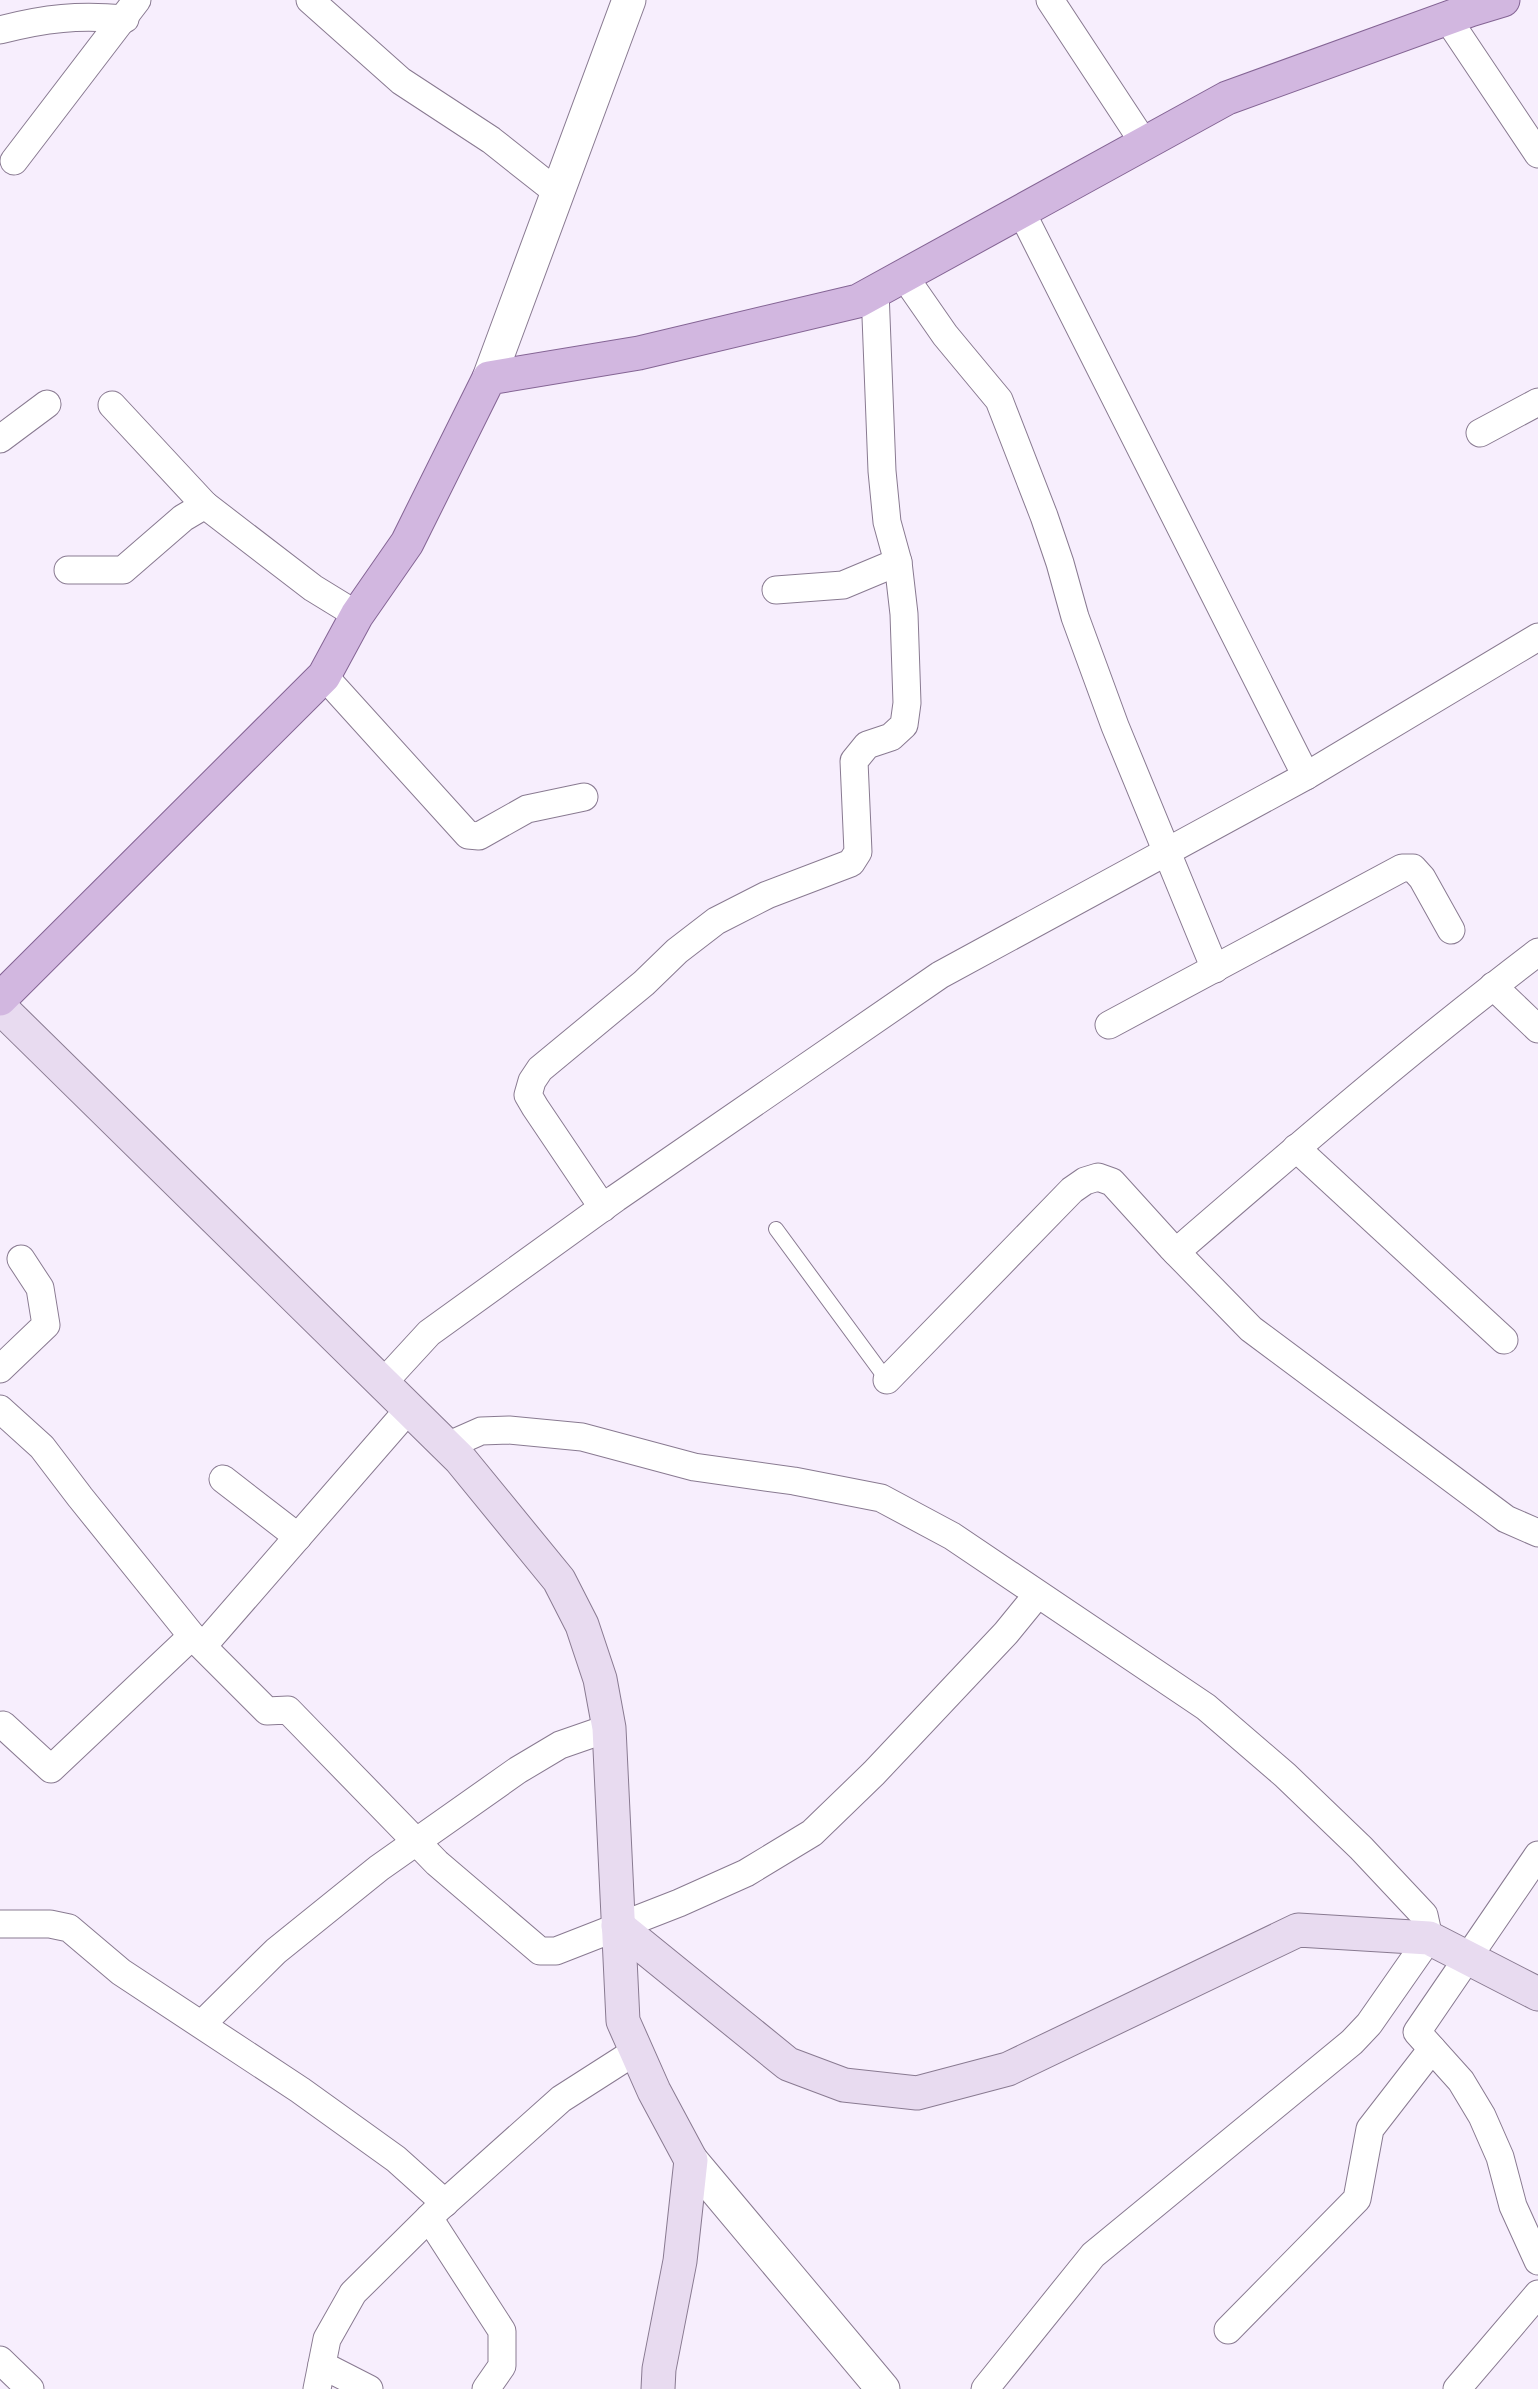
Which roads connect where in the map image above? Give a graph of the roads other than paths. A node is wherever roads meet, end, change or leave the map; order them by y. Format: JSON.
{"nodes":[{"id":1,"x":310,"y":0,"type":"edge"},
{"id":2,"x":629,"y":0,"type":"edge"},
{"id":3,"x":1050,"y":0,"type":"edge"},
{"id":4,"x":1490,"y":2,"type":"edge"},
{"id":5,"x":131,"y":10,"type":"edge"},
{"id":6,"x":1447,"y":18,"type":"junction"},
{"id":7,"x":0,"y":30,"type":"edge"},
{"id":8,"x":1144,"y":143,"type":"junction"},
{"id":9,"x":1538,"y":154,"type":"edge"},
{"id":10,"x":14,"y":161,"type":"dead end"},
{"id":11,"x":558,"y":193,"type":"junction"},
{"id":12,"x":1021,"y":211,"type":"junction"},
{"id":13,"x":904,"y":276,"type":"junction"},
{"id":14,"x":875,"y":291,"type":"junction"},
{"id":15,"x":489,"y":378,"type":"junction"},
{"id":16,"x":1538,"y":402,"type":"edge"},
{"id":17,"x":47,"y":404,"type":"dead end"},
{"id":18,"x":112,"y":405,"type":"dead end"},
{"id":19,"x":1480,"y":433,"type":"dead end"},
{"id":20,"x":0,"y":439,"type":"edge"},
{"id":21,"x":205,"y":505,"type":"junction"},
{"id":22,"x":898,"y":562,"type":"junction"},
{"id":23,"x":68,"y":570,"type":"dead end"},
{"id":24,"x":776,"y":590,"type":"dead end"},
{"id":25,"x":357,"y":615,"type":"junction"},
{"id":26,"x":1538,"y":637,"type":"edge"},
{"id":27,"x":324,"y":676,"type":"junction"},
{"id":28,"x":1306,"y":776,"type":"junction"},
{"id":29,"x":584,"y":797,"type":"dead end"},
{"id":30,"x":1167,"y":853,"type":"junction"},
{"id":31,"x":1451,"y":930,"type":"dead end"},
{"id":32,"x":1538,"y":952,"type":"edge"},
{"id":33,"x":1215,"y":969,"type":"junction"},
{"id":34,"x":1493,"y":986,"type":"junction"},
{"id":35,"x":0,"y":999,"type":"edge"},
{"id":36,"x":0,"y":1007,"type":"edge"},
{"id":37,"x":1109,"y":1025,"type":"dead end"},
{"id":38,"x":1538,"y":1029,"type":"edge"},
{"id":39,"x":1296,"y":1148,"type":"junction"},
{"id":40,"x":603,"y":1208,"type":"junction"},
{"id":41,"x":776,"y":1229,"type":"dead end"},
{"id":42,"x":1176,"y":1252,"type":"junction"},
{"id":43,"x":21,"y":1259,"type":"dead end"},
{"id":44,"x":1504,"y":1340,"type":"dead end"},
{"id":45,"x":0,"y":1369,"type":"edge"},
{"id":46,"x":887,"y":1380,"type":"joint"},
{"id":47,"x":383,"y":1383,"type":"junction"},
{"id":48,"x":0,"y":1409,"type":"edge"},
{"id":49,"x":409,"y":1409,"type":"junction"},
{"id":50,"x":447,"y":1446,"type":"junction"},
{"id":51,"x":223,"y":1479,"type":"dead end"},
{"id":52,"x":1538,"y":1533,"type":"edge"},
{"id":53,"x":298,"y":1537,"type":"junction"},
{"id":54,"x":1037,"y":1594,"type":"junction"},
{"id":55,"x":197,"y":1641,"type":"junction"},
{"id":56,"x":0,"y":1727,"type":"edge"},
{"id":57,"x":609,"y":1728,"type":"junction"},
{"id":58,"x":417,"y":1841,"type":"junction"},
{"id":59,"x":1538,"y":1855,"type":"edge"},
{"id":60,"x":0,"y":1924,"type":"edge"},
{"id":61,"x":618,"y":1926,"type":"junction"},
{"id":62,"x":1429,"y":1938,"type":"junction"},
{"id":63,"x":1469,"y":1959,"type":"junction"},
{"id":64,"x":1538,"y":1994,"type":"edge"},
{"id":65,"x":201,"y":2024,"type":"junction"},
{"id":66,"x":1432,"y":2049,"type":"junction"},
{"id":67,"x":636,"y":2051,"type":"junction"},
{"id":68,"x":691,"y":2160,"type":"junction"},
{"id":69,"x":437,"y":2210,"type":"junction"},
{"id":70,"x":1538,"y":2261,"type":"edge"},
{"id":71,"x":1538,"y":2294,"type":"edge"},
{"id":72,"x":1228,"y":2330,"type":"dead end"},
{"id":73,"x":0,"y":2360,"type":"edge"},
{"id":74,"x":319,"y":2377,"type":"edge"},
{"id":75,"x":30,"y":2389,"type":"edge"},
{"id":76,"x":369,"y":2389,"type":"edge"},
{"id":77,"x":486,"y":2389,"type":"edge"},
{"id":78,"x":658,"y":2389,"type":"edge"},
{"id":79,"x":883,"y":2389,"type":"edge"},
{"id":80,"x":985,"y":2389,"type":"edge"},
{"id":81,"x":1457,"y":2389,"type":"edge"}],
"edges":[{"from":1,"to":11,"type":"street"},
{"from":2,"to":11,"type":"street"},
{"from":3,"to":8,"type":"street"},
{"from":4,"to":6,"type":"main road"},
{"from":5,"to":7,"type":"street"},
{"from":5,"to":10,"type":"street"},
{"from":6,"to":8,"type":"main road"},
{"from":6,"to":9,"type":"street"},
{"from":8,"to":12,"type":"main road"},
{"from":11,"to":15,"type":"street"},
{"from":12,"to":13,"type":"main road"},
{"from":12,"to":28,"type":"street"},
{"from":13,"to":14,"type":"main road"},
{"from":13,"to":30,"type":"street"},
{"from":14,"to":15,"type":"main road"},
{"from":14,"to":22,"type":"street"},
{"from":15,"to":25,"type":"main road"},
{"from":16,"to":19,"type":"street"},
{"from":17,"to":20,"type":"street"},
{"from":18,"to":21,"type":"street"},
{"from":21,"to":23,"type":"street"},
{"from":21,"to":25,"type":"street"},
{"from":22,"to":24,"type":"street"},
{"from":22,"to":40,"type":"street"},
{"from":25,"to":27,"type":"main road"},
{"from":26,"to":28,"type":"street"},
{"from":27,"to":29,"type":"street"},
{"from":27,"to":35,"type":"main road"},
{"from":28,"to":30,"type":"street"},
{"from":30,"to":33,"type":"street"},
{"from":30,"to":40,"type":"street"},
{"from":31,"to":33,"type":"street"},
{"from":32,"to":34,"type":"street"},
{"from":33,"to":37,"type":"street"},
{"from":34,"to":38,"type":"street"},
{"from":34,"to":39,"type":"street"},
{"from":36,"to":47,"type":"main road"},
{"from":39,"to":42,"type":"street"},
{"from":39,"to":44,"type":"street"},
{"from":40,"to":47,"type":"street"},
{"from":41,"to":46,"type":"lane"},
{"from":42,"to":46,"type":"street"},
{"from":42,"to":52,"type":"street"},
{"from":43,"to":45,"type":"street"},
{"from":47,"to":49,"type":"main road"},
{"from":48,"to":55,"type":"street"},
{"from":49,"to":50,"type":"main road"},
{"from":49,"to":53,"type":"street"},
{"from":50,"to":54,"type":"street"},
{"from":50,"to":57,"type":"main road"},
{"from":51,"to":53,"type":"street"},
{"from":53,"to":55,"type":"street"},
{"from":54,"to":61,"type":"street"},
{"from":54,"to":62,"type":"street"},
{"from":55,"to":56,"type":"street"},
{"from":55,"to":58,"type":"street"},
{"from":57,"to":58,"type":"street"},
{"from":57,"to":61,"type":"main road"},
{"from":58,"to":61,"type":"street"},
{"from":58,"to":65,"type":"street"},
{"from":59,"to":63,"type":"street"},
{"from":60,"to":65,"type":"street"},
{"from":61,"to":62,"type":"main road"},
{"from":61,"to":67,"type":"main road"},
{"from":62,"to":63,"type":"main road"},
{"from":62,"to":80,"type":"street"},
{"from":63,"to":64,"type":"main road"},
{"from":63,"to":66,"type":"street"},
{"from":65,"to":69,"type":"street"},
{"from":66,"to":70,"type":"street"},
{"from":66,"to":72,"type":"street"},
{"from":67,"to":68,"type":"main road"},
{"from":67,"to":69,"type":"street"},
{"from":68,"to":78,"type":"main road"},
{"from":68,"to":79,"type":"street"},
{"from":69,"to":74,"type":"street"},
{"from":69,"to":77,"type":"street"},
{"from":71,"to":81,"type":"street"},
{"from":73,"to":75,"type":"street"},
{"from":74,"to":76,"type":"street"}]}
